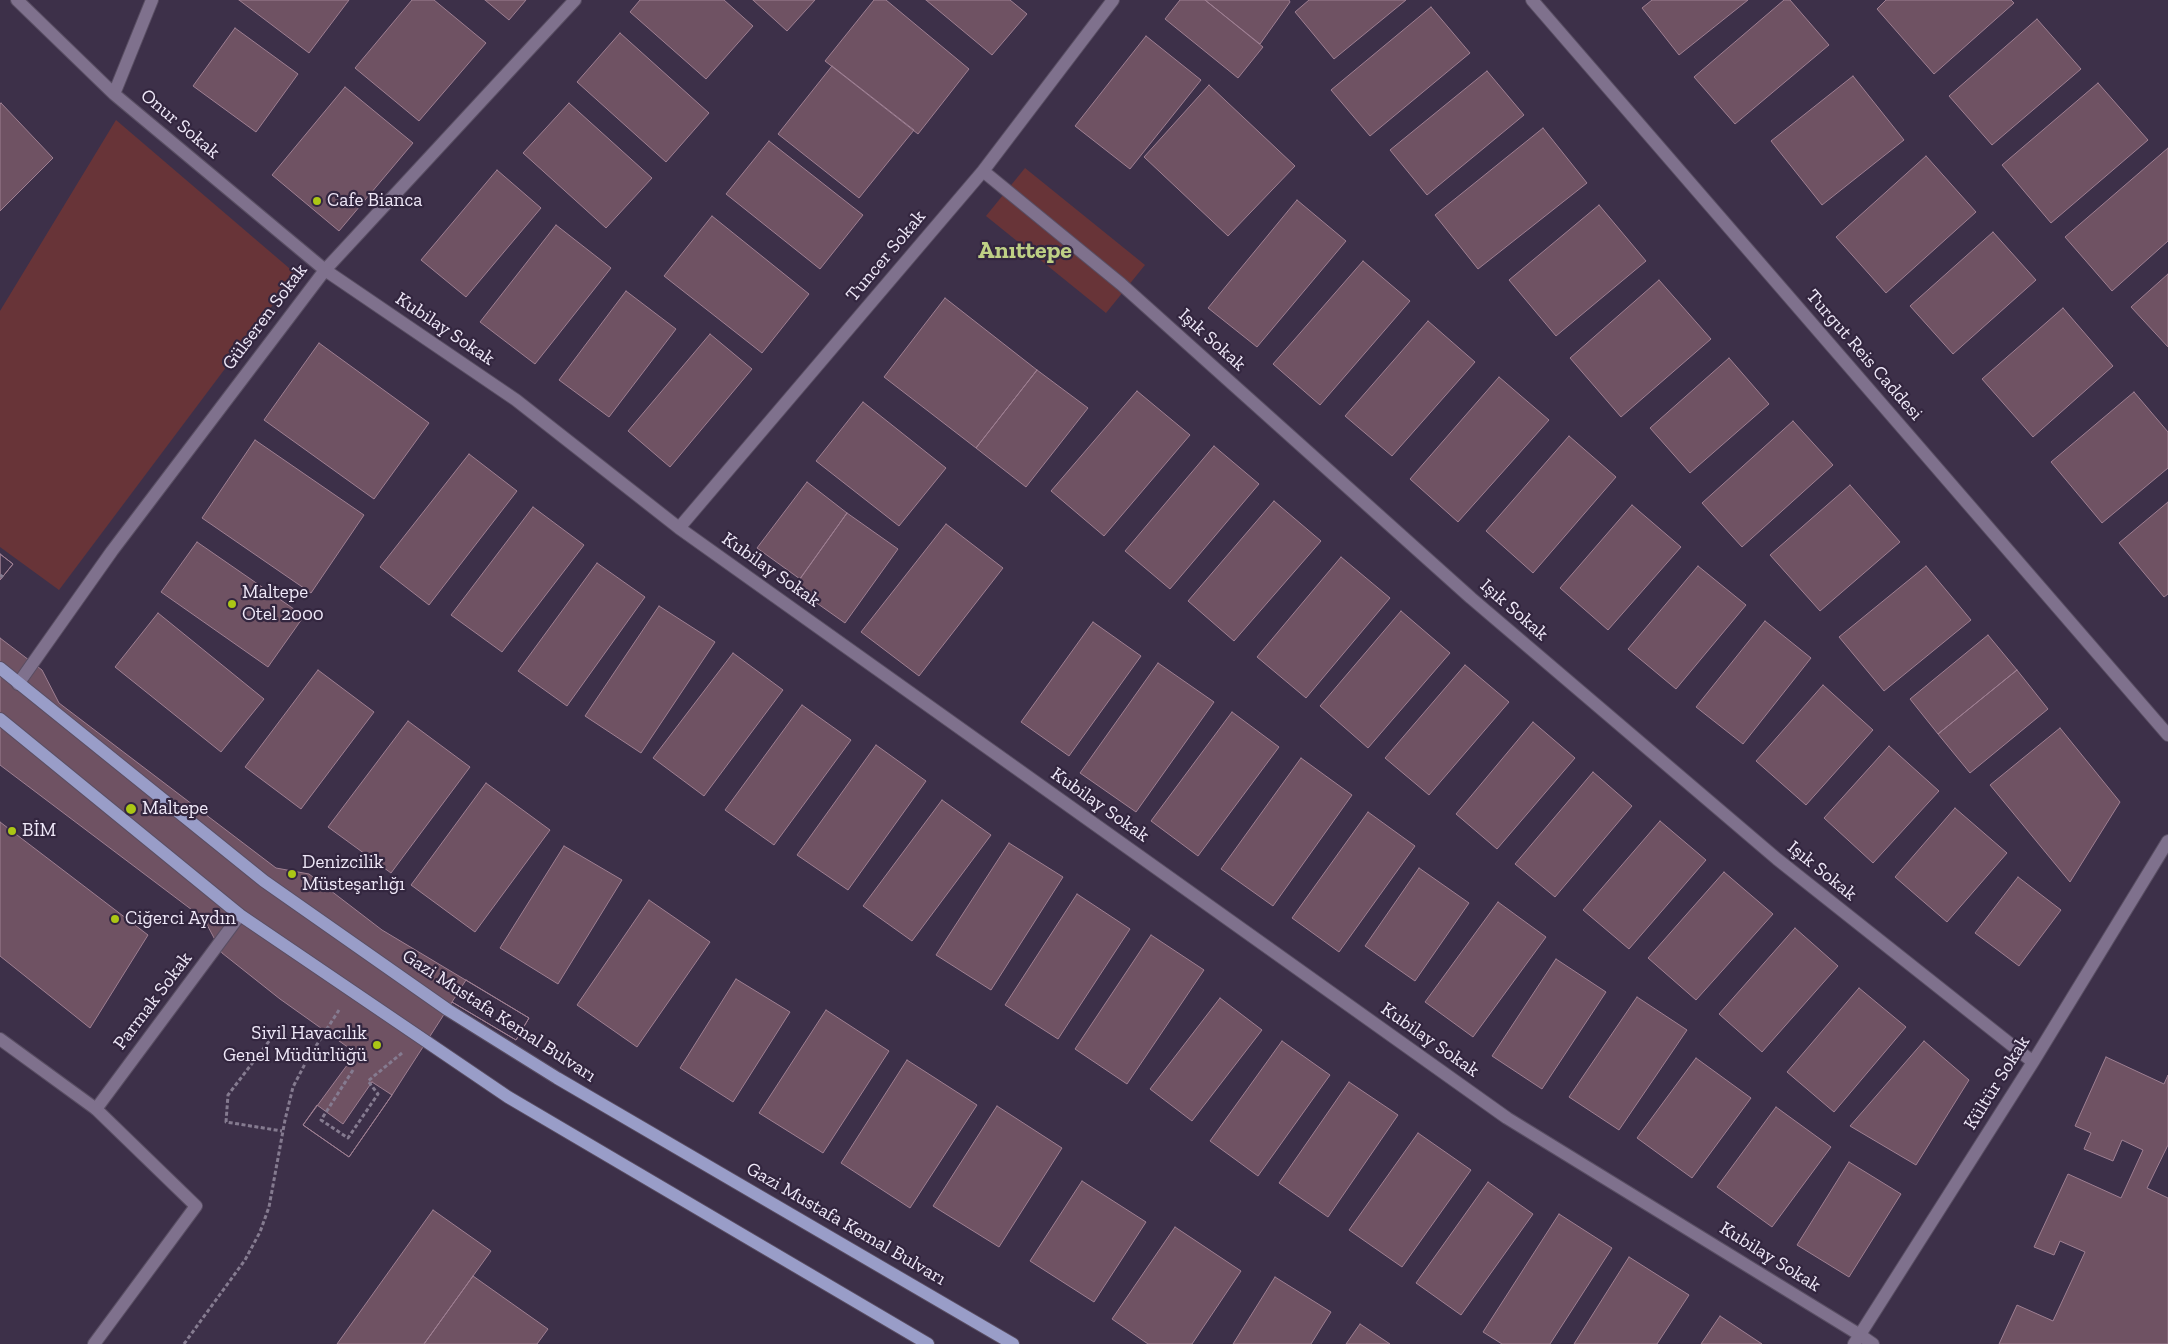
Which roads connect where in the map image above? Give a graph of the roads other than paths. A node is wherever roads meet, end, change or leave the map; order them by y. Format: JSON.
{"nodes":[{"id":1,"x":17,"y":0,"type":"edge"},
{"id":2,"x":152,"y":0,"type":"edge"},
{"id":3,"x":575,"y":0,"type":"edge"},
{"id":4,"x":1113,"y":0,"type":"edge"},
{"id":5,"x":1532,"y":0,"type":"edge"},
{"id":6,"x":114,"y":94,"type":"junction"},
{"id":7,"x":983,"y":171,"type":"junction"},
{"id":8,"x":325,"y":270,"type":"junction"},
{"id":9,"x":679,"y":528,"type":"junction"},
{"id":10,"x":0,"y":668,"type":"edge"},
{"id":11,"x":18,"y":684,"type":"junction"},
{"id":12,"x":0,"y":719,"type":"edge"},
{"id":13,"x":2168,"y":735,"type":"edge"},
{"id":14,"x":2168,"y":841,"type":"edge"},
{"id":15,"x":240,"y":915,"type":"junction"},
{"id":16,"x":0,"y":1039,"type":"edge"},
{"id":17,"x":2033,"y":1062,"type":"junction"},
{"id":18,"x":96,"y":1109,"type":"junction"},
{"id":19,"x":1857,"y":1339,"type":"edge"},
{"id":20,"x":94,"y":1344,"type":"edge"},
{"id":21,"x":928,"y":1344,"type":"edge"},
{"id":22,"x":1013,"y":1344,"type":"edge"},
{"id":23,"x":1873,"y":1344,"type":"edge"}],
"edges":[{"from":1,"to":6,"type":"street","name":"Onur Sokak"},
{"from":2,"to":6,"type":"street"},
{"from":3,"to":8,"type":"street","name":"Gülseren Sokak"},
{"from":4,"to":7,"type":"street","name":"Tuncer Sokak"},
{"from":5,"to":13,"type":"street","name":"Turgut Reis Caddesi"},
{"from":6,"to":8,"type":"street","name":"Onur Sokak"},
{"from":7,"to":9,"type":"street","name":"Tuncer Sokak"},
{"from":7,"to":17,"type":"street","name":"Işık Sokak"},
{"from":8,"to":9,"type":"street","name":"Kubilay Sokak"},
{"from":8,"to":11,"type":"street","name":"Gülseren Sokak"},
{"from":9,"to":19,"type":"street","name":"Kubilay Sokak"},
{"from":10,"to":11,"type":"main road","name":"Gazi Mustafa Kemal Bulvarı"},
{"from":11,"to":22,"type":"main road","name":"Gazi Mustafa Kemal Bulvarı"},
{"from":12,"to":15,"type":"main road"},
{"from":14,"to":17,"type":"street","name":"Kültür Sokak"},
{"from":15,"to":18,"type":"street","name":"Parmak Sokak"},
{"from":15,"to":21,"type":"main road"},
{"from":16,"to":18,"type":"street"},
{"from":17,"to":19,"type":"street","name":"Kültür Sokak"},
{"from":18,"to":20,"type":"street"},
{"from":19,"to":23,"type":"street","name":"Kubilay Sokak"}]}
